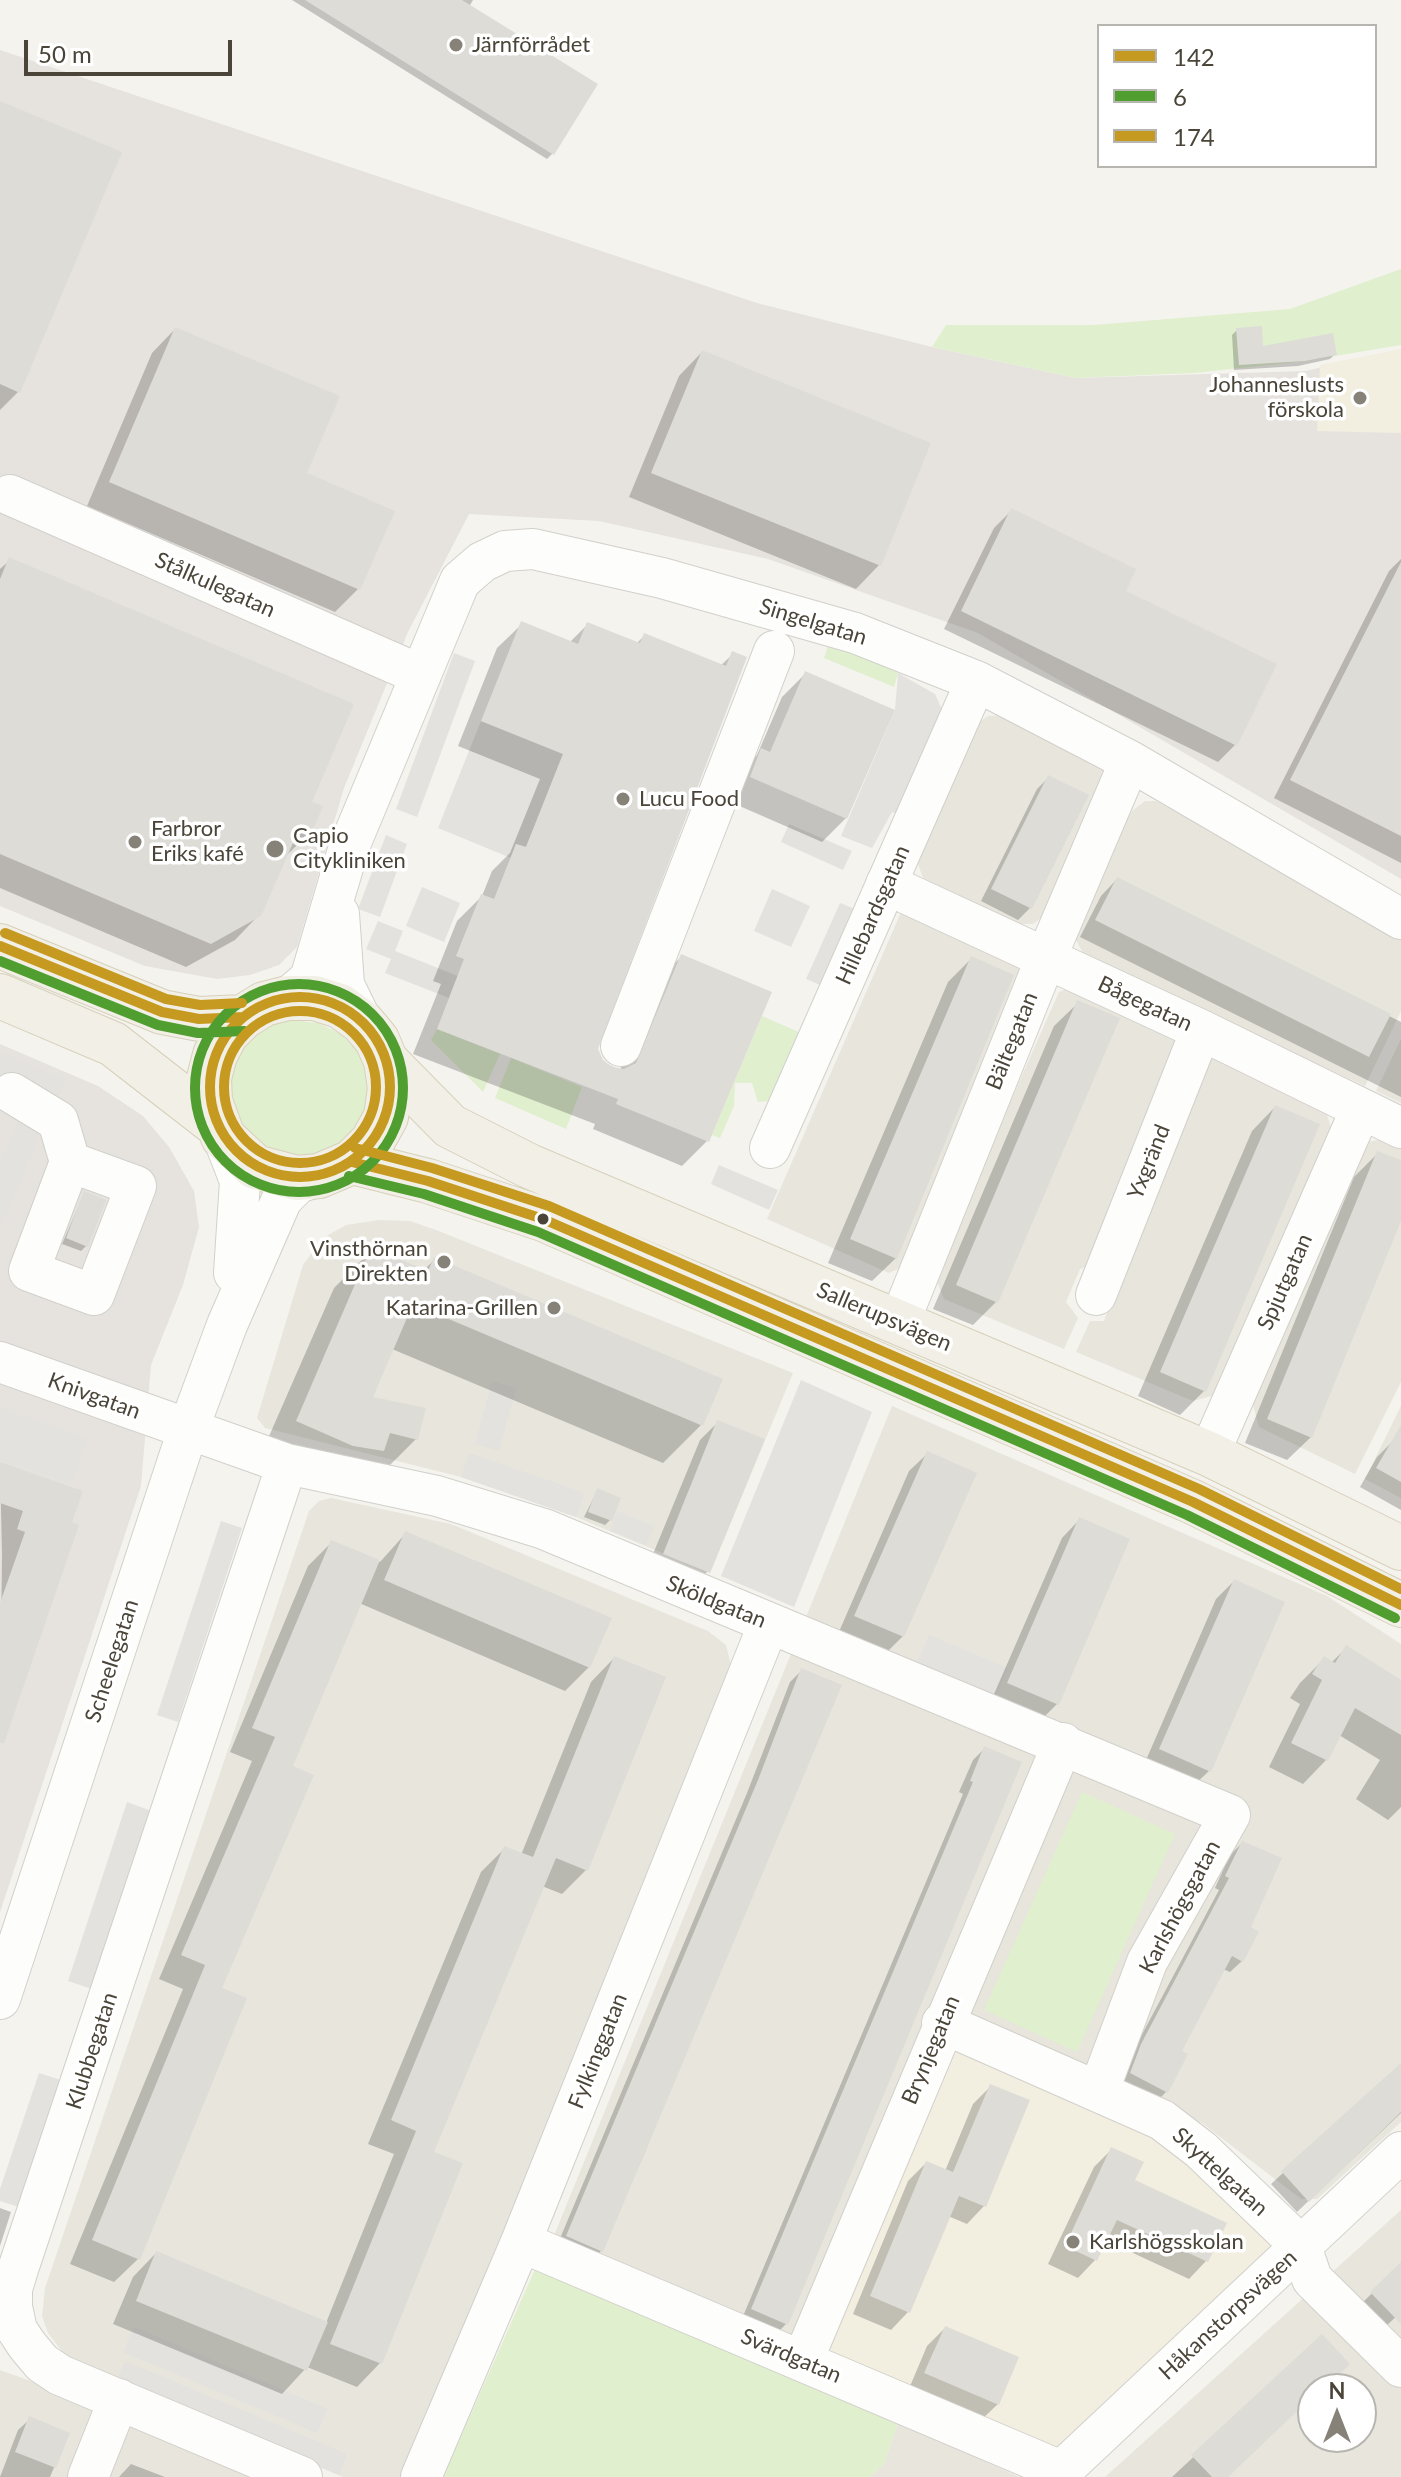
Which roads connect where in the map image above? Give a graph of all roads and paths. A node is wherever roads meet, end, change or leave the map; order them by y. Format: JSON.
{"nodes":[{"id":1,"x":10,"y":508,"type":"edge"},
{"id":2,"x":774,"y":651,"type":"dead end"},
{"id":3,"x":421,"y":675,"type":"junction"},
{"id":4,"x":976,"y":681,"type":"junction"},
{"id":5,"x":1130,"y":761,"type":"junction"},
{"id":6,"x":349,"y":847,"type":"junction"},
{"id":7,"x":886,"y":884,"type":"junction"},
{"id":8,"x":1401,"y":919,"type":"edge"},
{"id":9,"x":0,"y":946,"type":"edge"},
{"id":10,"x":1046,"y":958,"type":"junction"},
{"id":11,"x":0,"y":996,"type":"edge"},
{"id":12,"x":288,"y":998,"type":"junction"},
{"id":13,"x":243,"y":1017,"type":"junction"},
{"id":14,"x":362,"y":1022,"type":"junction"},
{"id":15,"x":1201,"y":1030,"type":"junction"},
{"id":16,"x":621,"y":1046,"type":"dead end"},
{"id":17,"x":386,"y":1061,"type":"junction"},
{"id":18,"x":12,"y":1093,"type":"dead end"},
{"id":19,"x":1361,"y":1109,"type":"junction"},
{"id":20,"x":1401,"y":1128,"type":"edge"},
{"id":21,"x":220,"y":1130,"type":"junction"},
{"id":22,"x":770,"y":1148,"type":"dead end"},
{"id":23,"x":70,"y":1162,"type":"dead end"},
{"id":24,"x":336,"y":1169,"type":"junction"},
{"id":25,"x":1096,"y":1295,"type":"dead end"},
{"id":26,"x":899,"y":1323,"type":"junction"},
{"id":27,"x":227,"y":1325,"type":"junction"},
{"id":28,"x":0,"y":1362,"type":"edge"},
{"id":29,"x":188,"y":1430,"type":"junction"},
{"id":30,"x":1209,"y":1454,"type":"junction"},
{"id":31,"x":287,"y":1464,"type":"junction"},
{"id":32,"x":1401,"y":1548,"type":"edge"},
{"id":33,"x":1401,"y":1605,"type":"edge"},
{"id":34,"x":769,"y":1623,"type":"junction"},
{"id":35,"x":1063,"y":1743,"type":"junction"},
{"id":36,"x":1230,"y":1815,"type":"joint"},
{"id":37,"x":0,"y":1999,"type":"edge"},
{"id":38,"x":942,"y":2023,"type":"junction"},
{"id":39,"x":1099,"y":2090,"type":"junction"},
{"id":40,"x":1401,"y":2152,"type":"edge"},
{"id":41,"x":521,"y":2242,"type":"junction"},
{"id":42,"x":1301,"y":2246,"type":"junction"},
{"id":43,"x":803,"y":2360,"type":"junction"},
{"id":44,"x":1401,"y":2367,"type":"edge"},
{"id":45,"x":119,"y":2399,"type":"junction"},
{"id":46,"x":1058,"y":2474,"type":"edge"},
{"id":47,"x":88,"y":2477,"type":"edge"},
{"id":48,"x":302,"y":2477,"type":"edge"},
{"id":49,"x":421,"y":2477,"type":"edge"}],
"edges":[{"from":1,"to":3,"type":"street","name":"Stålkulegatan"},
{"from":2,"to":16,"type":"street"},
{"from":3,"to":4,"type":"street","name":"Singelgatan"},
{"from":3,"to":6,"type":"street","name":"Singelgatan"},
{"from":4,"to":5,"type":"street","name":"Singelgatan"},
{"from":4,"to":7,"type":"street","name":"Hillebardsgatan"},
{"from":5,"to":8,"type":"street","name":"Singelgatan"},
{"from":5,"to":10,"type":"street","name":"Bältegatan"},
{"from":6,"to":12,"type":"street","name":"Singelgatan"},
{"from":6,"to":14,"type":"street","name":"Singelgatan"},
{"from":7,"to":10,"type":"street","name":"Bågegatan"},
{"from":7,"to":22,"type":"street","name":"Hillebardsgatan"},
{"from":9,"to":13,"type":"main road","name":"Sallerupsvägen"},
{"from":10,"to":15,"type":"street","name":"Bågegatan"},
{"from":10,"to":26,"type":"street","name":"Bältegatan"},
{"from":11,"to":21,"type":"main road","name":"Sallerupsvägen"},
{"from":12,"to":13,"type":"main road","name":"Sallerupsvägen"},
{"from":12,"to":14,"type":"main road","name":"Sallerupsvägen"},
{"from":13,"to":21,"type":"main road","name":"Sallerupsvägen"},
{"from":14,"to":17,"type":"main road","name":"Sallerupsvägen"},
{"from":15,"to":19,"type":"street","name":"Bågegatan"},
{"from":15,"to":25,"type":"street","name":"Yxgränd"},
{"from":17,"to":24,"type":"main road","name":"Sallerupsvägen"},
{"from":17,"to":26,"type":"main road","name":"Sallerupsvägen"},
{"from":18,"to":23,"type":"street"},
{"from":19,"to":20,"type":"street","name":"Bågegatan"},
{"from":19,"to":30,"type":"street","name":"Spjutgatan"},
{"from":21,"to":24,"type":"main road","name":"Sallerupsvägen"},
{"from":21,"to":27,"type":"street","name":"Scheelegatan"},
{"from":24,"to":27,"type":"street","name":"Scheelegatan"},
{"from":24,"to":33,"type":"main road","name":"Sallerupsvägen"},
{"from":26,"to":30,"type":"main road","name":"Sallerupsvägen"},
{"from":27,"to":29,"type":"street","name":"Scheelegatan"},
{"from":28,"to":29,"type":"street","name":"Knivgatan"},
{"from":29,"to":31,"type":"street","name":"Sköldgatan"},
{"from":29,"to":37,"type":"street","name":"Scheelegatan"},
{"from":30,"to":32,"type":"main road","name":"Sallerupsvägen"},
{"from":31,"to":34,"type":"street","name":"Sköldgatan"},
{"from":31,"to":45,"type":"street","name":"Klubbegatan"},
{"from":34,"to":35,"type":"street","name":"Sköldgatan"},
{"from":34,"to":41,"type":"street","name":"Fylkinggatan"},
{"from":35,"to":36,"type":"street","name":"Sköldgatan"},
{"from":35,"to":38,"type":"street","name":"Brynjegatan"},
{"from":36,"to":39,"type":"street","name":"Karlshögsgatan"},
{"from":38,"to":39,"type":"street","name":"Skyttelgatan"},
{"from":38,"to":43,"type":"street","name":"Brynjegatan"},
{"from":39,"to":42,"type":"street","name":"Skyttelgatan"},
{"from":40,"to":42,"type":"street","name":"Håkanstorpsvägen"},
{"from":41,"to":43,"type":"street","name":"Svärdgatan"},
{"from":41,"to":49,"type":"street","name":"Fylkinggatan"},
{"from":42,"to":44,"type":"street","name":"Skyttelgatan"},
{"from":42,"to":46,"type":"street","name":"Håkanstorpsvägen"},
{"from":43,"to":46,"type":"street","name":"Svärdgatan"},
{"from":45,"to":47,"type":"street"},
{"from":45,"to":48,"type":"street","name":"Klubbegatan"}]}
